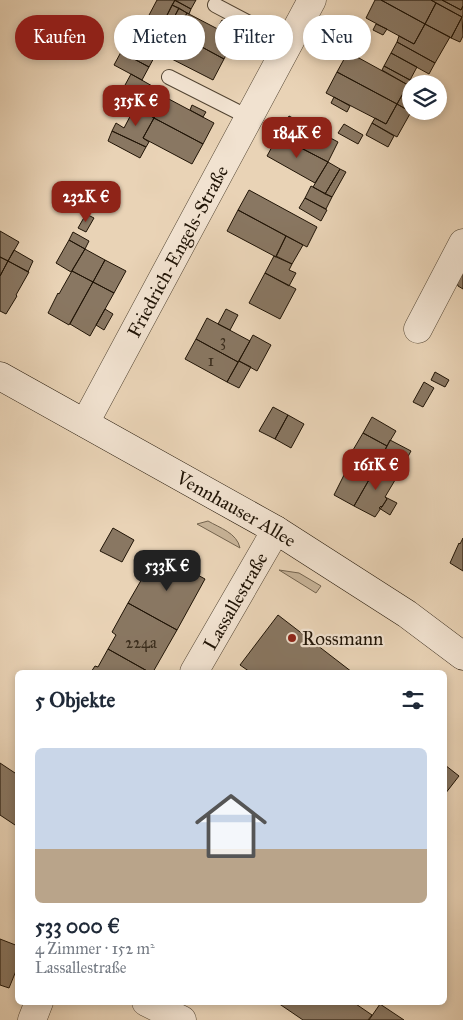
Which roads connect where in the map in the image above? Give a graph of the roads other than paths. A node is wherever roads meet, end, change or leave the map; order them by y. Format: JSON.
{"nodes":[{"id":1,"x":312,"y":0,"type":"edge"},
{"id":2,"x":215,"y":5,"type":"dead end"},
{"id":3,"x":234,"y":15,"type":"edge"},
{"id":4,"x":293,"y":36,"type":"edge"},
{"id":5,"x":281,"y":60,"type":"edge"},
{"id":6,"x":169,"y":77,"type":"dead end"},
{"id":7,"x":250,"y":118,"type":"junction"},
{"id":8,"x":463,"y":243,"type":"edge"},
{"id":9,"x":418,"y":329,"type":"dead end"},
{"id":10,"x":0,"y":376,"type":"edge"},
{"id":11,"x":85,"y":424,"type":"junction"},
{"id":12,"x":276,"y":530,"type":"junction"},
{"id":13,"x":463,"y":656,"type":"edge"},
{"id":14,"x":195,"y":670,"type":"edge"},
{"id":15,"x":38,"y":1005,"type":"edge"},
{"id":16,"x":152,"y":1005,"type":"edge"},
{"id":17,"x":32,"y":1020,"type":"edge"},
{"id":18,"x":182,"y":1020,"type":"edge"}],
"edges":[{"from":1,"to":4,"type":"street","name":"Friedrich-Engels-Straße"},
{"from":2,"to":3,"type":"lane"},
{"from":5,"to":7,"type":"street","name":"Friedrich-Engels-Straße"},
{"from":6,"to":7,"type":"lane"},
{"from":7,"to":11,"type":"street","name":"Friedrich-Engels-Straße"},
{"from":8,"to":9,"type":"street"},
{"from":10,"to":11,"type":"street","name":"Vennhauser Allee"},
{"from":11,"to":12,"type":"street","name":"Vennhauser Allee"},
{"from":12,"to":13,"type":"street","name":"Vennhauser Allee"},
{"from":12,"to":14,"type":"street","name":"Lassallestraße"},
{"from":15,"to":17,"type":"street"},
{"from":16,"to":18,"type":"street"}]}
